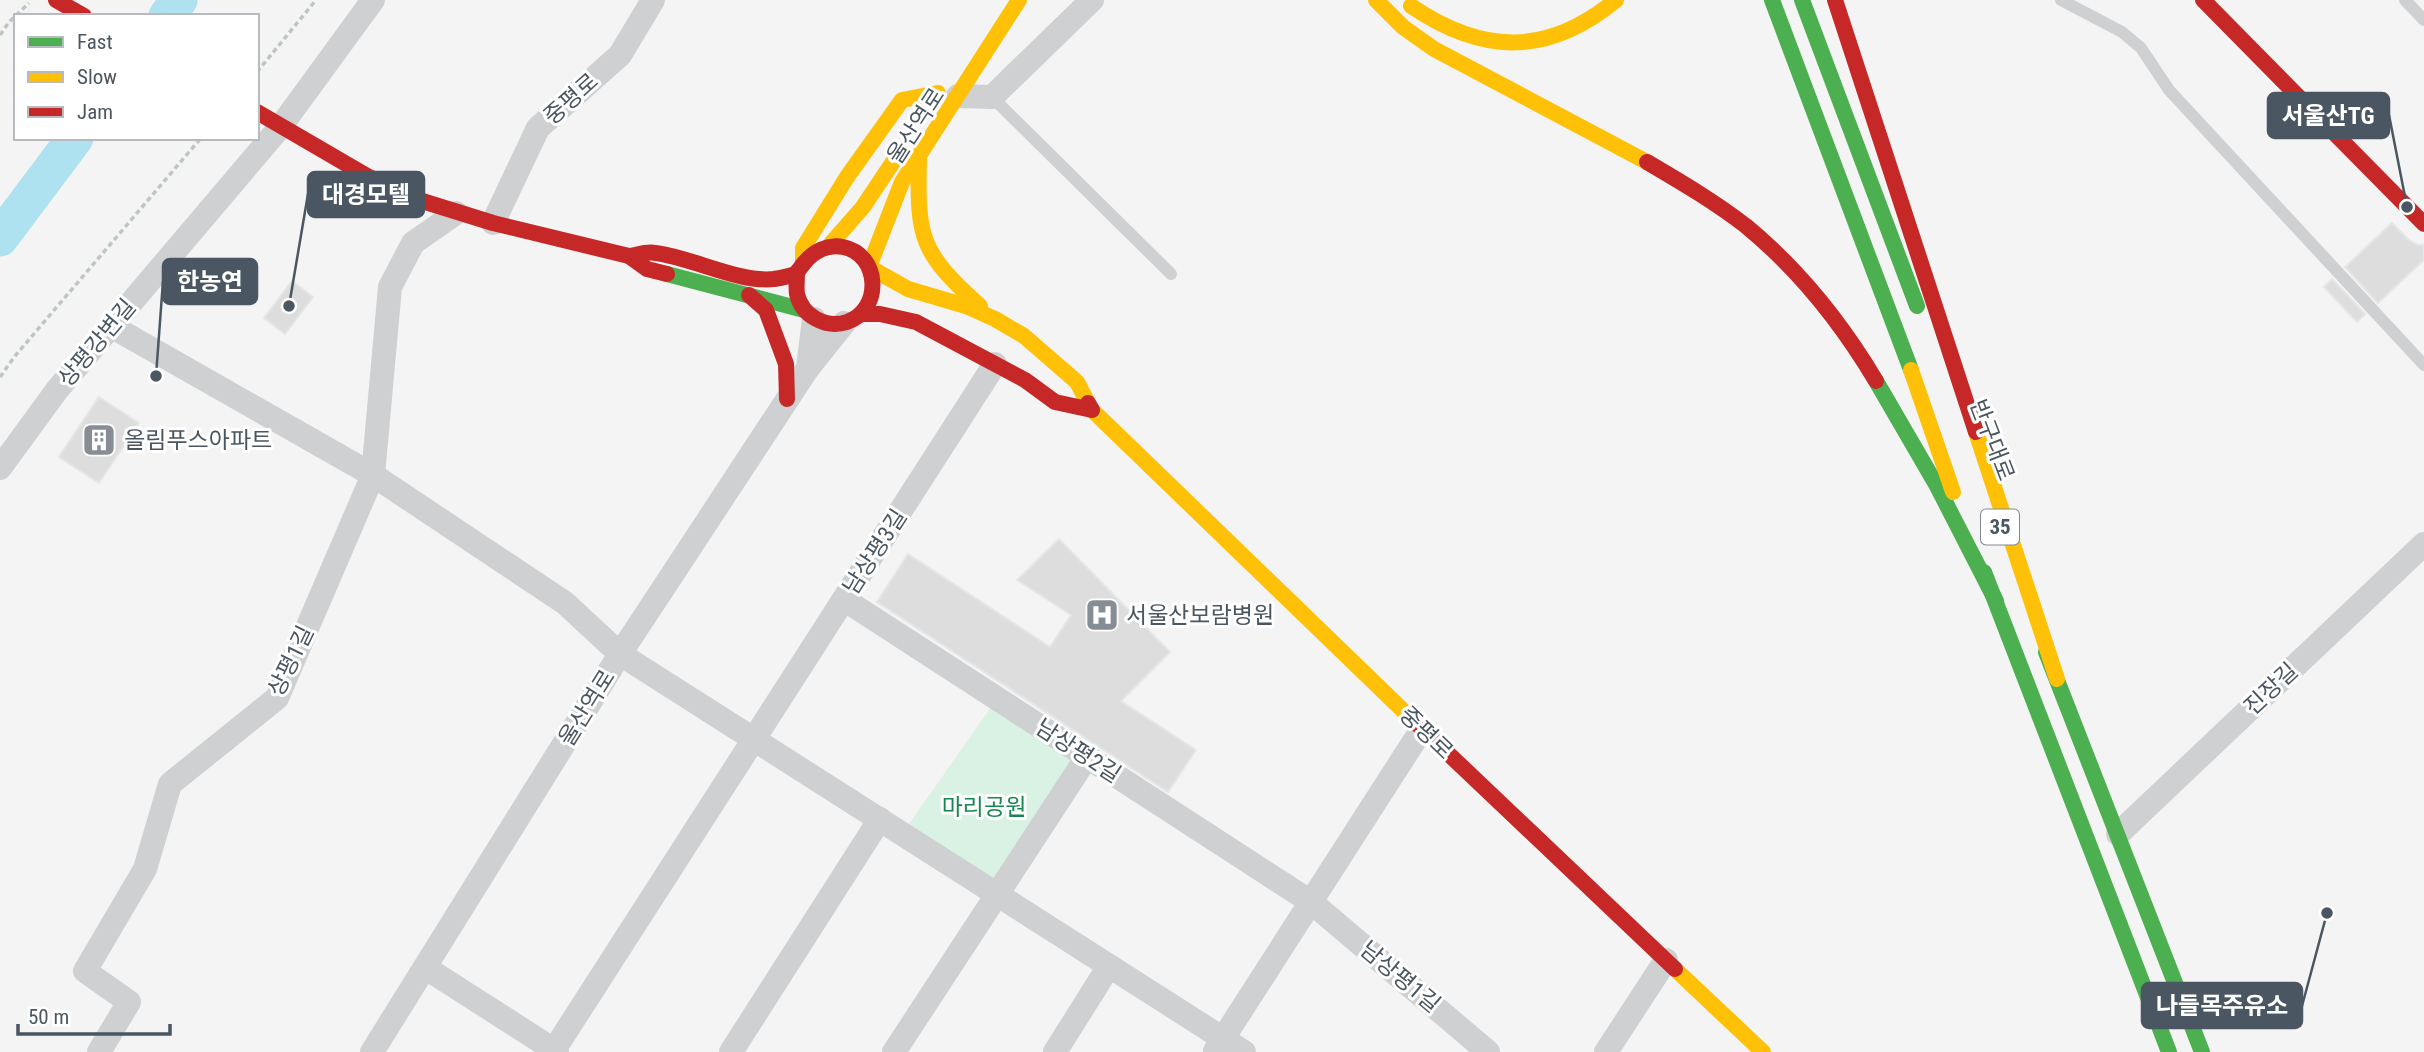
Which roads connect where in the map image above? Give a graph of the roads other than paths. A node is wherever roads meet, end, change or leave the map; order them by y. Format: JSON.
{"nodes":[{"id":1,"x":56,"y":0,"type":"edge"},
{"id":2,"x":373,"y":0,"type":"edge"},
{"id":3,"x":653,"y":0,"type":"edge"},
{"id":4,"x":1092,"y":0,"type":"edge"},
{"id":5,"x":1376,"y":0,"type":"edge"},
{"id":6,"x":1405,"y":0,"type":"edge"},
{"id":7,"x":1616,"y":0,"type":"edge"},
{"id":8,"x":1772,"y":0,"type":"edge"},
{"id":9,"x":1802,"y":0,"type":"edge"},
{"id":10,"x":1835,"y":0,"type":"edge"},
{"id":11,"x":2061,"y":0,"type":"edge"},
{"id":12,"x":2203,"y":0,"type":"edge"},
{"id":13,"x":2405,"y":0,"type":"edge"},
{"id":14,"x":1018,"y":2,"type":"edge"},
{"id":15,"x":80,"y":14,"type":"edge"},
{"id":16,"x":2424,"y":19,"type":"edge"},
{"id":17,"x":947,"y":90,"type":"junction"},
{"id":18,"x":992,"y":97,"type":"junction"},
{"id":19,"x":924,"y":115,"type":"dead end"},
{"id":20,"x":266,"y":118,"type":"edge"},
{"id":21,"x":909,"y":138,"type":"dead end"},
{"id":22,"x":250,"y":140,"type":"edge"},
{"id":23,"x":919,"y":156,"type":"junction"},
{"id":24,"x":2405,"y":182,"type":"dead end"},
{"id":25,"x":2424,"y":202,"type":"edge"},
{"id":26,"x":456,"y":213,"type":"junction"},
{"id":27,"x":493,"y":223,"type":"junction"},
{"id":28,"x":2424,"y":224,"type":"edge"},
{"id":29,"x":828,"y":247,"type":"junction"},
{"id":30,"x":629,"y":256,"type":"junction"},
{"id":31,"x":800,"y":267,"type":"junction"},
{"id":32,"x":869,"y":267,"type":"junction"},
{"id":33,"x":1171,"y":274,"type":"dead end"},
{"id":34,"x":749,"y":295,"type":"junction"},
{"id":35,"x":809,"y":315,"type":"junction"},
{"id":36,"x":853,"y":319,"type":"junction"},
{"id":37,"x":995,"y":319,"type":"junction"},
{"id":38,"x":111,"y":326,"type":"junction"},
{"id":39,"x":995,"y":364,"type":"junction"},
{"id":40,"x":2424,"y":365,"type":"edge"},
{"id":41,"x":808,"y":368,"type":"junction"},
{"id":42,"x":787,"y":399,"type":"junction"},
{"id":43,"x":1092,"y":410,"type":"junction"},
{"id":44,"x":0,"y":468,"type":"edge"},
{"id":45,"x":373,"y":475,"type":"junction"},
{"id":46,"x":2424,"y":544,"type":"edge"},
{"id":47,"x":845,"y":600,"type":"junction"},
{"id":48,"x":1996,"y":601,"type":"junction"},
{"id":49,"x":620,"y":654,"type":"junction"},
{"id":50,"x":2057,"y":679,"type":"junction"},
{"id":51,"x":1422,"y":729,"type":"junction"},
{"id":52,"x":755,"y":740,"type":"junction"},
{"id":53,"x":1087,"y":757,"type":"junction"},
{"id":54,"x":880,"y":819,"type":"junction"},
{"id":55,"x":2118,"y":834,"type":"junction"},
{"id":56,"x":997,"y":894,"type":"junction"},
{"id":57,"x":1311,"y":902,"type":"junction"},
{"id":58,"x":1667,"y":960,"type":"junction"},
{"id":59,"x":1109,"y":966,"type":"junction"},
{"id":60,"x":426,"y":968,"type":"junction"},
{"id":61,"x":1219,"y":1045,"type":"edge"},
{"id":62,"x":556,"y":1051,"type":"edge"},
{"id":63,"x":99,"y":1052,"type":"edge"},
{"id":64,"x":372,"y":1052,"type":"edge"},
{"id":65,"x":731,"y":1052,"type":"edge"},
{"id":66,"x":894,"y":1052,"type":"edge"},
{"id":67,"x":1055,"y":1052,"type":"edge"},
{"id":68,"x":1244,"y":1052,"type":"edge"},
{"id":69,"x":1488,"y":1052,"type":"edge"},
{"id":70,"x":1606,"y":1052,"type":"edge"},
{"id":71,"x":1763,"y":1052,"type":"edge"},
{"id":72,"x":2169,"y":1052,"type":"edge"},
{"id":73,"x":2202,"y":1052,"type":"edge"}],
"edges":[{"from":1,"to":15,"type":"main road"},
{"from":2,"to":20,"type":"street","name":"상평강변길"},
{"from":3,"to":27,"type":"street","name":"중평로"},
{"from":4,"to":18,"type":"street"},
{"from":5,"to":48,"type":"main road"},
{"from":6,"to":7,"type":"main road"},
{"from":8,"to":48,"type":"main road","number":"35"},
{"from":9,"to":50,"type":"main road","name":"반구대로","number":"35"},
{"from":10,"to":50,"type":"main road"},
{"from":11,"to":40,"type":"lane"},
{"from":12,"to":28,"type":"main road"},
{"from":13,"to":16,"type":"lane"},
{"from":14,"to":17,"type":"main road","name":"울산역로"},
{"from":17,"to":18,"type":"street","name":"울산역로"},
{"from":17,"to":19,"type":"main road","name":"울산역로"},
{"from":17,"to":23,"type":"main road","name":"울산역로"},
{"from":17,"to":31,"type":"main road"},
{"from":18,"to":33,"type":"lane"},
{"from":20,"to":26,"type":"main road"},
{"from":21,"to":29,"type":"main road","name":"울산역로"},
{"from":22,"to":38,"type":"street","name":"상평강변길"},
{"from":23,"to":32,"type":"main road","name":"울산역로"},
{"from":23,"to":37,"type":"main road"},
{"from":24,"to":25,"type":"main road"},
{"from":26,"to":27,"type":"main road"},
{"from":26,"to":45,"type":"street","name":"상평1길"},
{"from":27,"to":30,"type":"main road"},
{"from":29,"to":31,"type":"main road"},
{"from":29,"to":32,"type":"main road"},
{"from":30,"to":31,"type":"main road"},
{"from":30,"to":34,"type":"main road"},
{"from":31,"to":35,"type":"main road"},
{"from":32,"to":36,"type":"main road"},
{"from":32,"to":37,"type":"main road"},
{"from":34,"to":35,"type":"main road"},
{"from":34,"to":42,"type":"main road"},
{"from":35,"to":36,"type":"main road"},
{"from":35,"to":41,"type":"street"},
{"from":36,"to":39,"type":"main road"},
{"from":36,"to":41,"type":"street","name":"울산역로"},
{"from":37,"to":43,"type":"main road","name":"중평로"},
{"from":38,"to":44,"type":"street","name":"상평강변길"},
{"from":38,"to":45,"type":"street"},
{"from":39,"to":43,"type":"main road"},
{"from":39,"to":47,"type":"street","name":"남상평3길"},
{"from":41,"to":42,"type":"street","name":"울산역로"},
{"from":42,"to":49,"type":"street","name":"울산역로"},
{"from":43,"to":51,"type":"main road","name":"중평로"},
{"from":45,"to":49,"type":"street"},
{"from":45,"to":63,"type":"street","name":"상평1길"},
{"from":46,"to":55,"type":"street","name":"진장길"},
{"from":47,"to":52,"type":"street","name":"남상평3길"},
{"from":47,"to":53,"type":"street","name":"남상평2길"},
{"from":48,"to":72,"type":"main road","number":"35"},
{"from":49,"to":52,"type":"street"},
{"from":49,"to":60,"type":"street","name":"울산역로"},
{"from":50,"to":55,"type":"main road","name":"반구대로","number":"35"},
{"from":51,"to":57,"type":"street"},
{"from":51,"to":58,"type":"main road","name":"중평로"},
{"from":52,"to":54,"type":"street"},
{"from":52,"to":62,"type":"street","name":"남상평3길"},
{"from":53,"to":56,"type":"street"},
{"from":53,"to":57,"type":"street","name":"남상평2길"},
{"from":54,"to":56,"type":"street"},
{"from":54,"to":65,"type":"street"},
{"from":55,"to":73,"type":"main road","name":"반구대로","number":"35"},
{"from":56,"to":59,"type":"street"},
{"from":56,"to":66,"type":"street"},
{"from":57,"to":61,"type":"street"},
{"from":57,"to":69,"type":"street","name":"남상평1길"},
{"from":58,"to":70,"type":"street"},
{"from":58,"to":71,"type":"main road","name":"중평로"},
{"from":59,"to":61,"type":"street"},
{"from":59,"to":67,"type":"street"},
{"from":60,"to":62,"type":"street"},
{"from":60,"to":64,"type":"street","name":"울산역로"},
{"from":61,"to":68,"type":"street"}]}
